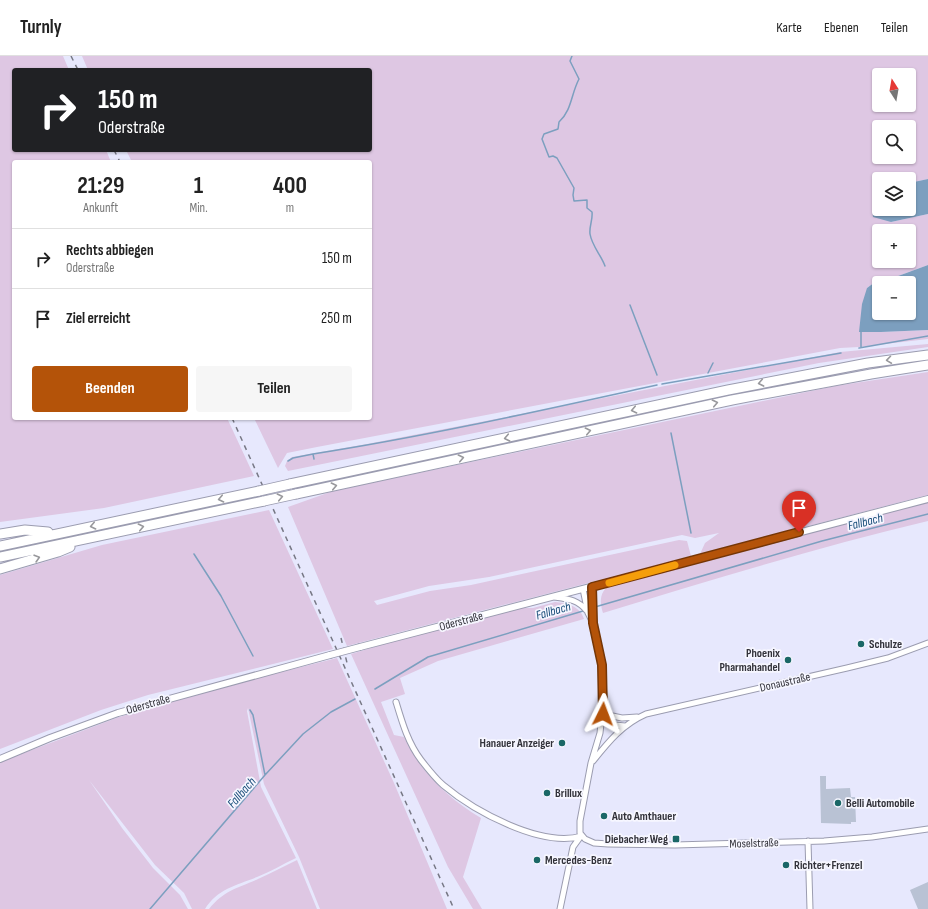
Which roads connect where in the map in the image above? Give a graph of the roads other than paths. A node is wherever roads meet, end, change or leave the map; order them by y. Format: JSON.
{"nodes":[{"id":1,"x":928,"y":355,"type":"edge"},
{"id":2,"x":928,"y":365,"type":"edge"},
{"id":3,"x":928,"y":499,"type":"edge"},
{"id":4,"x":58,"y":533,"type":"junction"},
{"id":5,"x":0,"y":534,"type":"edge"},
{"id":6,"x":89,"y":538,"type":"junction"},
{"id":7,"x":0,"y":546,"type":"edge"},
{"id":8,"x":0,"y":557,"type":"edge"},
{"id":9,"x":0,"y":568,"type":"edge"},
{"id":10,"x":592,"y":587,"type":"junction"},
{"id":11,"x":583,"y":589,"type":"junction"},
{"id":12,"x":552,"y":597,"type":"junction"},
{"id":13,"x":584,"y":605,"type":"junction"},
{"id":14,"x":593,"y":623,"type":"junction"},
{"id":15,"x":928,"y":643,"type":"edge"},
{"id":16,"x":396,"y":702,"type":"dead end"},
{"id":17,"x":603,"y":714,"type":"junction"},
{"id":18,"x":640,"y":717,"type":"junction"},
{"id":19,"x":625,"y":726,"type":"junction"},
{"id":20,"x":0,"y":759,"type":"edge"},
{"id":21,"x":591,"y":763,"type":"junction"},
{"id":22,"x":928,"y":829,"type":"edge"},
{"id":23,"x":582,"y":836,"type":"junction"},
{"id":24,"x":808,"y":841,"type":"junction"},
{"id":25,"x":560,"y":909,"type":"edge"},
{"id":26,"x":810,"y":909,"type":"edge"}],
"edges":[{"from":1,"to":4,"type":"highway","one_way":true,"bridge":true},
{"from":6,"to":2,"type":"highway","one_way":true,"bridge":true},
{"from":3,"to":10,"type":"street","name":"Oderstraße"},
{"from":4,"to":5,"type":"highway"},
{"from":4,"to":7,"type":"highway"},
{"from":6,"to":8,"type":"highway"},
{"from":9,"to":6,"type":"highway","one_way":true},
{"from":10,"to":11,"type":"street","name":"Oderstraße"},
{"from":10,"to":14,"type":"street"},
{"from":11,"to":12,"type":"street","name":"Oderstraße"},
{"from":11,"to":13,"type":"street"},
{"from":12,"to":13,"type":"street"},
{"from":12,"to":20,"type":"street","name":"Oderstraße","bridge":true},
{"from":13,"to":14,"type":"street"},
{"from":14,"to":17,"type":"street"},
{"from":15,"to":18,"type":"street","name":"Donaustraße"},
{"from":16,"to":23,"type":"street","name":"Moselstraße"},
{"from":17,"to":18,"type":"street","name":"Donaustraße"},
{"from":17,"to":19,"type":"street"},
{"from":17,"to":21,"type":"street"},
{"from":18,"to":19,"type":"street","name":"Donaustraße"},
{"from":19,"to":21,"type":"street","name":"Donaustraße"},
{"from":21,"to":23,"type":"street"},
{"from":22,"to":24,"type":"street","name":"Moselstraße"},
{"from":23,"to":24,"type":"street","name":"Moselstraße"},
{"from":23,"to":25,"type":"street"},
{"from":24,"to":26,"type":"street"}]}
